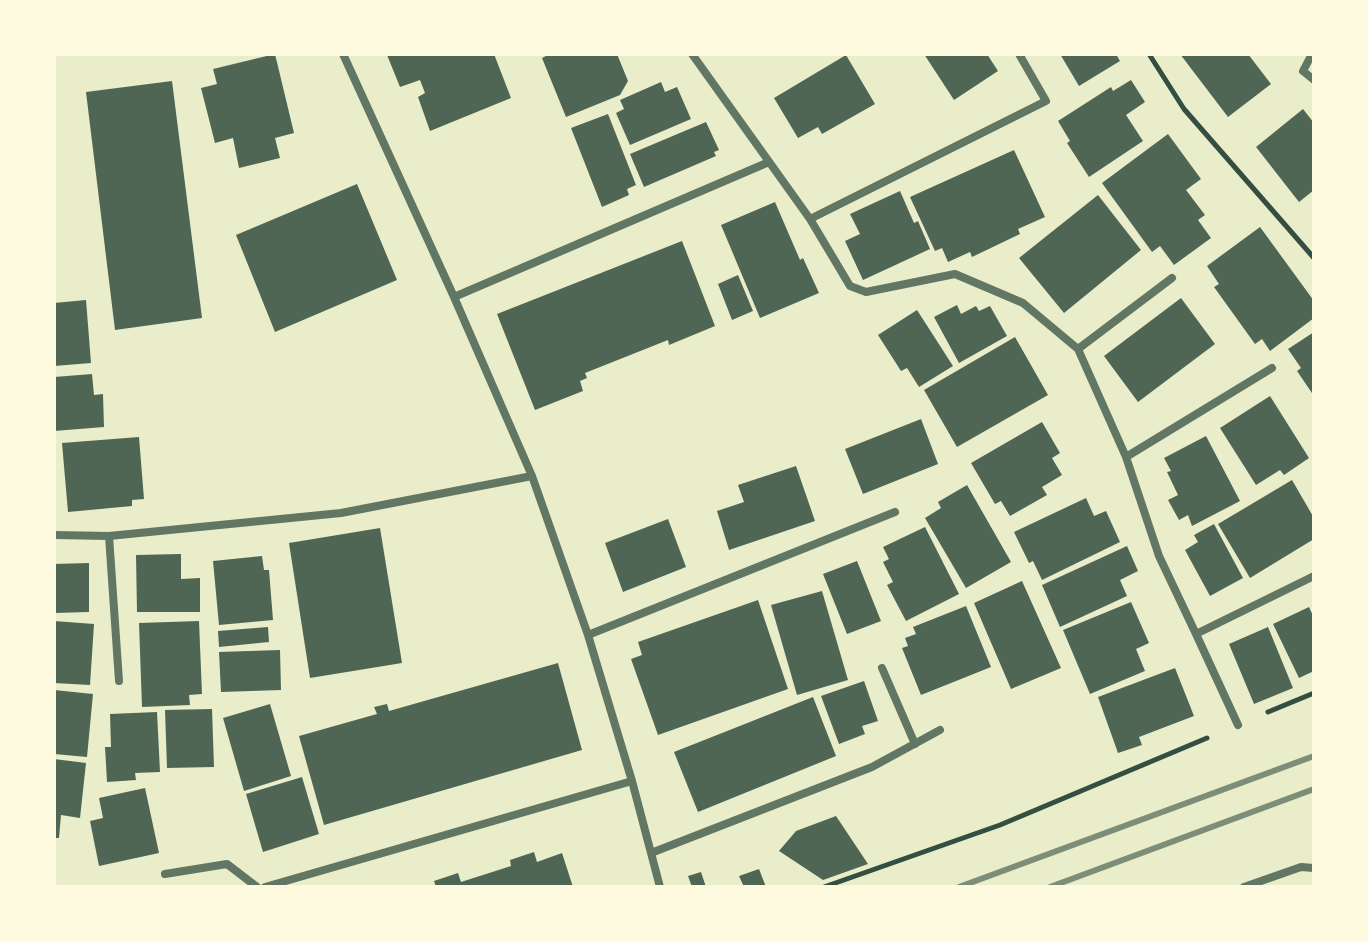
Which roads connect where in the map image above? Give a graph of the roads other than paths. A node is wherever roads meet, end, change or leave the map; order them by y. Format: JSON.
{"nodes":[{"id":1,"x":343,"y":54,"type":"edge"},
{"id":2,"x":692,"y":54,"type":"edge"},
{"id":3,"x":1019,"y":54,"type":"edge"},
{"id":4,"x":1312,"y":54,"type":"edge"},
{"id":5,"x":1314,"y":80,"type":"edge"},
{"id":6,"x":769,"y":162,"type":"junction"},
{"id":7,"x":810,"y":219,"type":"junction"},
{"id":8,"x":1172,"y":278,"type":"dead end"},
{"id":9,"x":454,"y":297,"type":"junction"},
{"id":10,"x":1078,"y":349,"type":"junction"},
{"id":11,"x":1272,"y":368,"type":"dead end"},
{"id":12,"x":1126,"y":457,"type":"junction"},
{"id":13,"x":532,"y":476,"type":"junction"},
{"id":14,"x":895,"y":512,"type":"dead end"},
{"id":15,"x":54,"y":535,"type":"edge"},
{"id":16,"x":109,"y":536,"type":"junction"},
{"id":17,"x":1314,"y":576,"type":"edge"},
{"id":18,"x":1196,"y":634,"type":"junction"},
{"id":19,"x":588,"y":635,"type":"junction"},
{"id":20,"x":882,"y":668,"type":"dead end"},
{"id":21,"x":119,"y":681,"type":"dead end"},
{"id":22,"x":1238,"y":725,"type":"road end"},
{"id":23,"x":940,"y":730,"type":"dead end"},
{"id":24,"x":915,"y":744,"type":"junction"},
{"id":25,"x":632,"y":781,"type":"junction"},
{"id":26,"x":651,"y":853,"type":"junction"},
{"id":27,"x":1314,"y":868,"type":"edge"},
{"id":28,"x":165,"y":874,"type":"dead end"},
{"id":29,"x":257,"y":887,"type":"edge"},
{"id":30,"x":265,"y":887,"type":"edge"},
{"id":31,"x":660,"y":887,"type":"edge"},
{"id":32,"x":1244,"y":887,"type":"edge"}],
"edges":[{"from":1,"to":9,"type":"street"},
{"from":2,"to":6,"type":"street"},
{"from":3,"to":7,"type":"street"},
{"from":4,"to":5,"type":"street"},
{"from":6,"to":7,"type":"street"},
{"from":6,"to":9,"type":"street"},
{"from":7,"to":10,"type":"street"},
{"from":8,"to":10,"type":"street"},
{"from":9,"to":13,"type":"street"},
{"from":10,"to":12,"type":"street"},
{"from":11,"to":12,"type":"street"},
{"from":12,"to":18,"type":"street"},
{"from":13,"to":16,"type":"street"},
{"from":13,"to":19,"type":"street"},
{"from":14,"to":19,"type":"street"},
{"from":15,"to":16,"type":"street"},
{"from":16,"to":21,"type":"street"},
{"from":17,"to":18,"type":"street"},
{"from":18,"to":22,"type":"street"},
{"from":19,"to":25,"type":"street"},
{"from":20,"to":24,"type":"street"},
{"from":23,"to":24,"type":"street"},
{"from":24,"to":26,"type":"street"},
{"from":25,"to":26,"type":"street"},
{"from":25,"to":30,"type":"street"},
{"from":26,"to":31,"type":"street"},
{"from":27,"to":32,"type":"street"},
{"from":28,"to":29,"type":"street"}]}
